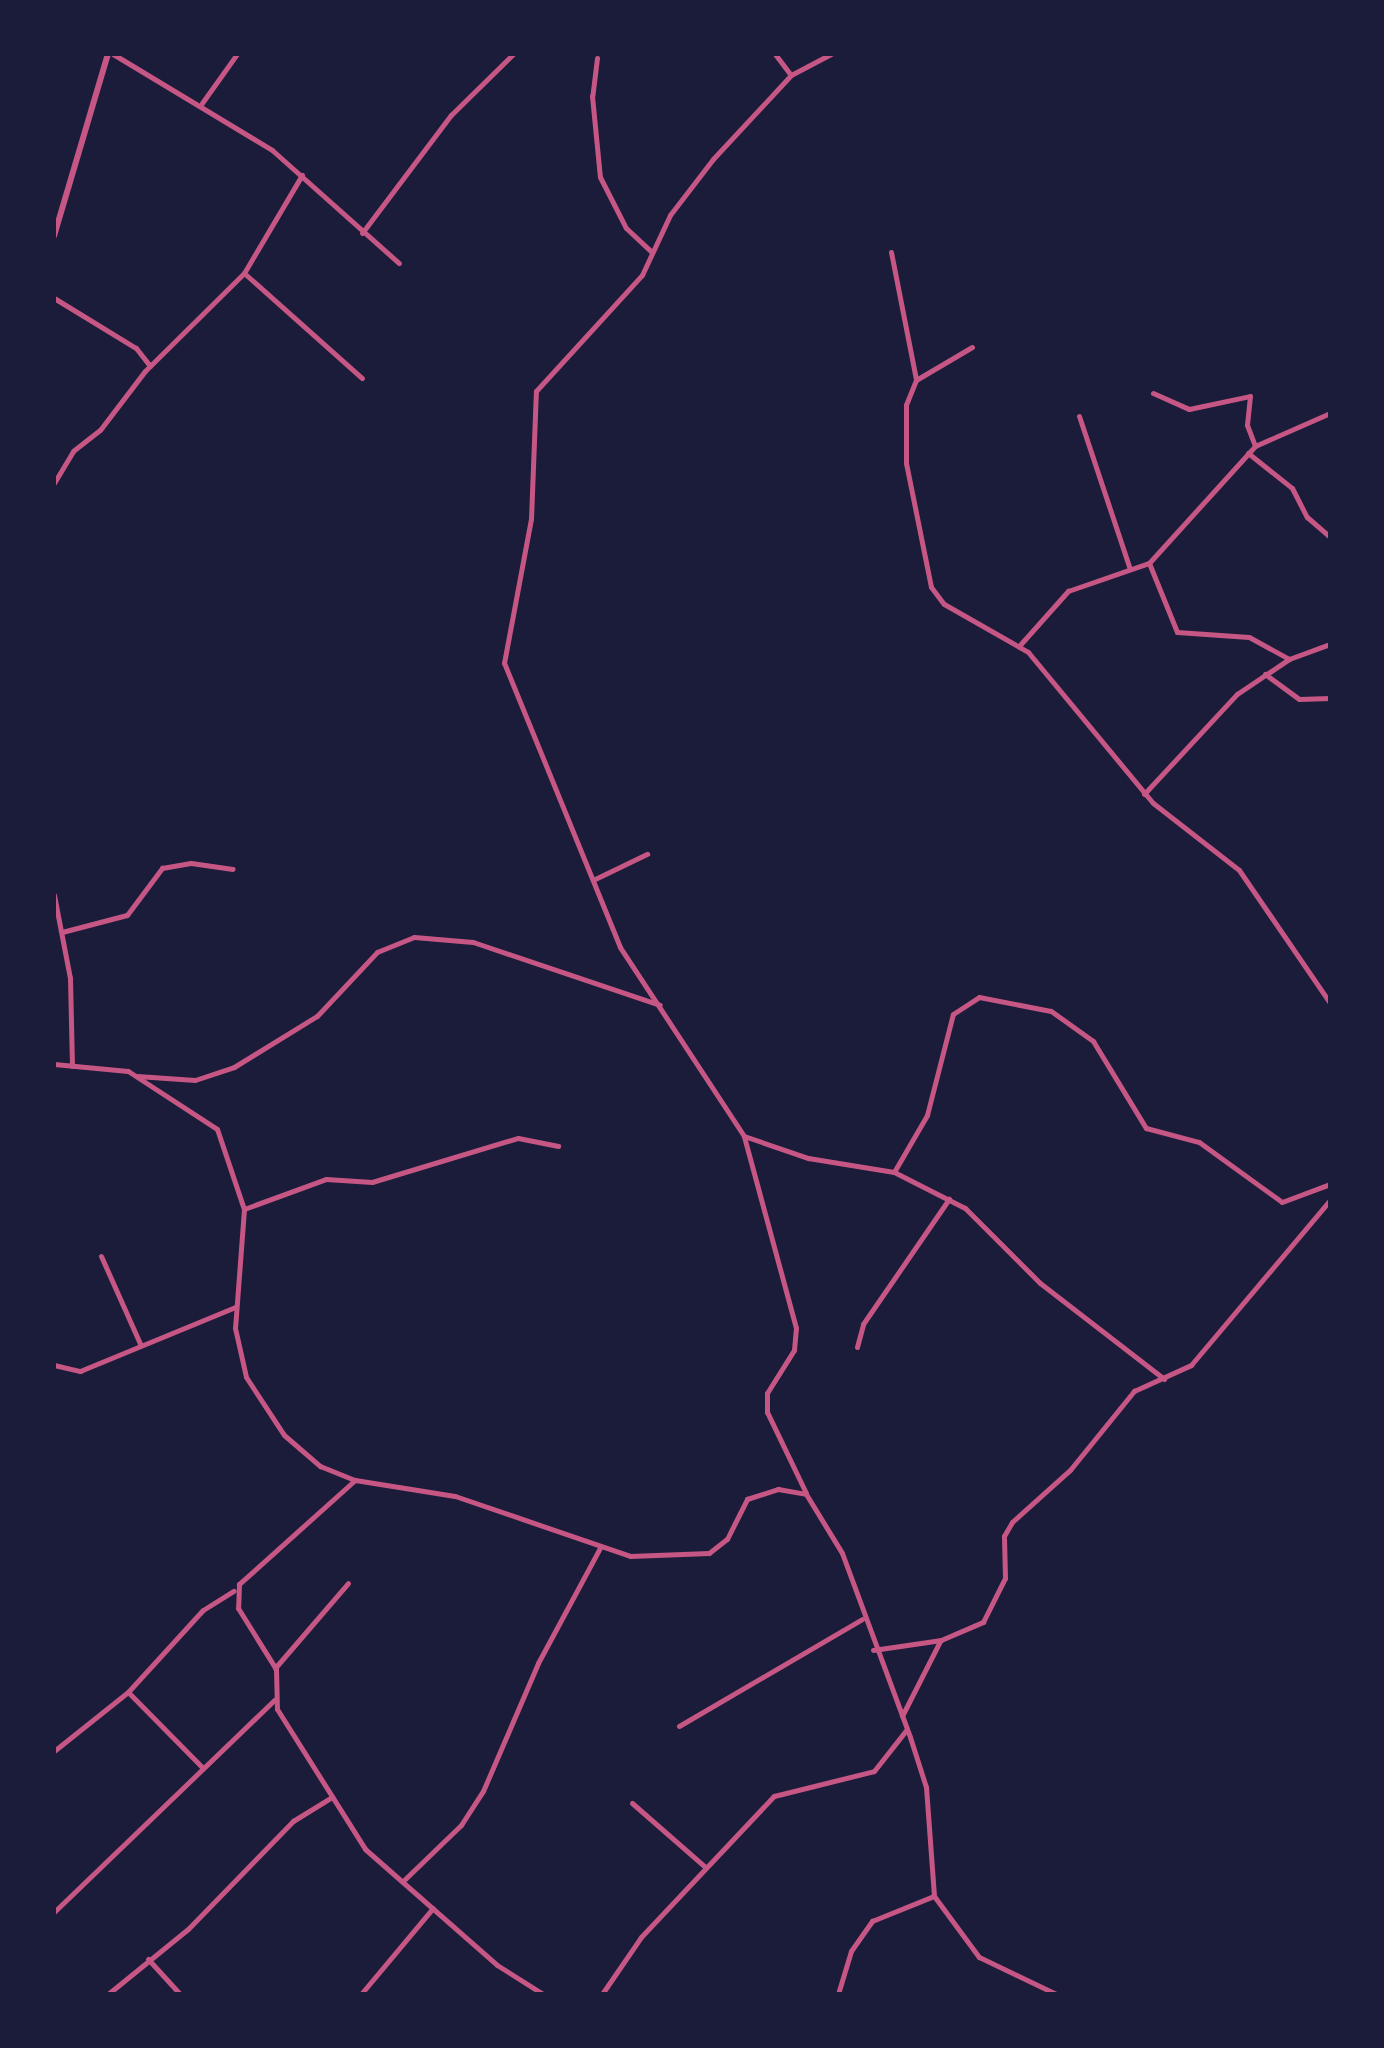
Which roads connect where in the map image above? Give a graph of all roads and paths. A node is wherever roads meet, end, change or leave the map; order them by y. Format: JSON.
{"nodes":[{"id":1,"x":111,"y":54,"type":"edge"},
{"id":2,"x":237,"y":54,"type":"edge"},
{"id":3,"x":513,"y":54,"type":"edge"},
{"id":4,"x":775,"y":54,"type":"edge"},
{"id":5,"x":831,"y":54,"type":"edge"},
{"id":6,"x":597,"y":58,"type":"dead end"},
{"id":7,"x":791,"y":75,"type":"junction"},
{"id":8,"x":202,"y":103,"type":"junction"},
{"id":9,"x":302,"y":175,"type":"junction"},
{"id":10,"x":362,"y":233,"type":"junction"},
{"id":11,"x":54,"y":236,"type":"edge"},
{"id":12,"x":652,"y":252,"type":"junction"},
{"id":13,"x":891,"y":252,"type":"dead end"},
{"id":14,"x":399,"y":263,"type":"dead end"},
{"id":15,"x":244,"y":273,"type":"junction"},
{"id":16,"x":54,"y":298,"type":"edge"},
{"id":17,"x":972,"y":347,"type":"dead end"},
{"id":18,"x":150,"y":366,"type":"junction"},
{"id":19,"x":362,"y":378,"type":"dead end"},
{"id":20,"x":916,"y":380,"type":"junction"},
{"id":21,"x":1153,"y":393,"type":"dead end"},
{"id":22,"x":1330,"y":413,"type":"edge"},
{"id":23,"x":1079,"y":416,"type":"dead end"},
{"id":24,"x":1255,"y":446,"type":"junction"},
{"id":25,"x":1248,"y":453,"type":"junction"},
{"id":26,"x":54,"y":483,"type":"edge"},
{"id":27,"x":1330,"y":537,"type":"edge"},
{"id":28,"x":1149,"y":563,"type":"junction"},
{"id":29,"x":1130,"y":569,"type":"junction"},
{"id":30,"x":1330,"y":644,"type":"edge"},
{"id":31,"x":1019,"y":646,"type":"junction"},
{"id":32,"x":1289,"y":659,"type":"junction"},
{"id":33,"x":1264,"y":674,"type":"junction"},
{"id":34,"x":1330,"y":698,"type":"edge"},
{"id":35,"x":1144,"y":794,"type":"junction"},
{"id":36,"x":647,"y":854,"type":"dead end"},
{"id":37,"x":233,"y":869,"type":"dead end"},
{"id":38,"x":595,"y":879,"type":"junction"},
{"id":39,"x":54,"y":895,"type":"edge"},
{"id":40,"x":62,"y":932,"type":"junction"},
{"id":41,"x":1330,"y":1003,"type":"edge"},
{"id":42,"x":661,"y":1005,"type":"junction"},
{"id":43,"x":54,"y":1064,"type":"edge"},
{"id":44,"x":72,"y":1066,"type":"junction"},
{"id":45,"x":135,"y":1075,"type":"junction"},
{"id":46,"x":744,"y":1136,"type":"junction"},
{"id":47,"x":558,"y":1146,"type":"dead end"},
{"id":48,"x":894,"y":1172,"type":"junction"},
{"id":49,"x":1330,"y":1184,"type":"edge"},
{"id":50,"x":949,"y":1199,"type":"junction"},
{"id":51,"x":1330,"y":1200,"type":"edge"},
{"id":52,"x":244,"y":1209,"type":"junction"},
{"id":53,"x":101,"y":1256,"type":"dead end"},
{"id":54,"x":235,"y":1307,"type":"junction"},
{"id":55,"x":141,"y":1346,"type":"junction"},
{"id":56,"x":857,"y":1347,"type":"dead end"},
{"id":57,"x":54,"y":1365,"type":"edge"},
{"id":58,"x":1165,"y":1379,"type":"junction"},
{"id":59,"x":355,"y":1480,"type":"junction"},
{"id":60,"x":806,"y":1494,"type":"junction"},
{"id":61,"x":600,"y":1548,"type":"junction"},
{"id":62,"x":348,"y":1583,"type":"dead end"},
{"id":63,"x":234,"y":1591,"type":"junction"},
{"id":64,"x":862,"y":1619,"type":"junction"},
{"id":65,"x":941,"y":1640,"type":"junction"},
{"id":66,"x":873,"y":1650,"type":"junction"},
{"id":67,"x":275,"y":1668,"type":"junction"},
{"id":68,"x":128,"y":1692,"type":"junction"},
{"id":69,"x":274,"y":1700,"type":"junction"},
{"id":70,"x":902,"y":1716,"type":"junction"},
{"id":71,"x":679,"y":1726,"type":"dead end"},
{"id":72,"x":907,"y":1728,"type":"junction"},
{"id":73,"x":54,"y":1751,"type":"edge"},
{"id":74,"x":202,"y":1767,"type":"junction"},
{"id":75,"x":332,"y":1797,"type":"junction"},
{"id":76,"x":632,"y":1803,"type":"dead end"},
{"id":77,"x":704,"y":1866,"type":"junction"},
{"id":78,"x":403,"y":1881,"type":"junction"},
{"id":79,"x":934,"y":1896,"type":"junction"},
{"id":80,"x":433,"y":1908,"type":"junction"},
{"id":81,"x":54,"y":1912,"type":"edge"},
{"id":82,"x":148,"y":1959,"type":"junction"},
{"id":83,"x":605,"y":1993,"type":"edge"},
{"id":84,"x":108,"y":1994,"type":"edge"},
{"id":85,"x":180,"y":1994,"type":"edge"},
{"id":86,"x":361,"y":1994,"type":"edge"},
{"id":87,"x":543,"y":1994,"type":"edge"},
{"id":88,"x":838,"y":1994,"type":"edge"},
{"id":89,"x":1056,"y":1994,"type":"edge"}],
"edges":[{"from":1,"to":8,"type":"street"},
{"from":1,"to":11,"type":"street"},
{"from":2,"to":8,"type":"street"},
{"from":3,"to":10,"type":"street"},
{"from":4,"to":7,"type":"street"},
{"from":5,"to":7,"type":"street"},
{"from":6,"to":12,"type":"street"},
{"from":7,"to":12,"type":"street"},
{"from":8,"to":9,"type":"street"},
{"from":9,"to":10,"type":"street"},
{"from":9,"to":15,"type":"street"},
{"from":10,"to":14,"type":"street"},
{"from":12,"to":38,"type":"street"},
{"from":13,"to":20,"type":"street"},
{"from":15,"to":18,"type":"street"},
{"from":15,"to":19,"type":"street"},
{"from":16,"to":18,"type":"street"},
{"from":17,"to":20,"type":"street"},
{"from":18,"to":26,"type":"street"},
{"from":20,"to":31,"type":"street"},
{"from":21,"to":24,"type":"street"},
{"from":22,"to":24,"type":"street"},
{"from":23,"to":29,"type":"street"},
{"from":24,"to":25,"type":"street"},
{"from":25,"to":27,"type":"street"},
{"from":25,"to":28,"type":"street"},
{"from":28,"to":29,"type":"street"},
{"from":28,"to":32,"type":"street"},
{"from":29,"to":31,"type":"street"},
{"from":30,"to":32,"type":"street"},
{"from":31,"to":35,"type":"street"},
{"from":32,"to":33,"type":"street"},
{"from":33,"to":34,"type":"street"},
{"from":33,"to":35,"type":"street"},
{"from":35,"to":41,"type":"street"},
{"from":36,"to":38,"type":"street"},
{"from":37,"to":40,"type":"street"},
{"from":38,"to":42,"type":"street"},
{"from":39,"to":40,"type":"street"},
{"from":40,"to":44,"type":"street"},
{"from":42,"to":45,"type":"street"},
{"from":42,"to":46,"type":"street"},
{"from":43,"to":44,"type":"street"},
{"from":44,"to":45,"type":"street"},
{"from":45,"to":52,"type":"street"},
{"from":46,"to":48,"type":"street"},
{"from":46,"to":60,"type":"street"},
{"from":47,"to":52,"type":"street"},
{"from":48,"to":49,"type":"street"},
{"from":48,"to":50,"type":"street"},
{"from":50,"to":56,"type":"street"},
{"from":50,"to":58,"type":"street"},
{"from":51,"to":58,"type":"street"},
{"from":52,"to":54,"type":"street"},
{"from":53,"to":55,"type":"street"},
{"from":54,"to":55,"type":"street"},
{"from":54,"to":59,"type":"street"},
{"from":55,"to":57,"type":"street"},
{"from":58,"to":65,"type":"street"},
{"from":59,"to":61,"type":"street"},
{"from":59,"to":63,"type":"street"},
{"from":60,"to":61,"type":"street"},
{"from":60,"to":64,"type":"street"},
{"from":61,"to":78,"type":"street"},
{"from":62,"to":67,"type":"street"},
{"from":63,"to":67,"type":"street"},
{"from":63,"to":68,"type":"street"},
{"from":64,"to":66,"type":"street"},
{"from":64,"to":71,"type":"street"},
{"from":65,"to":66,"type":"street"},
{"from":65,"to":70,"type":"street"},
{"from":66,"to":70,"type":"street"},
{"from":67,"to":69,"type":"street"},
{"from":68,"to":73,"type":"street"},
{"from":68,"to":74,"type":"street"},
{"from":69,"to":74,"type":"street"},
{"from":69,"to":75,"type":"street"},
{"from":70,"to":72,"type":"street"},
{"from":72,"to":77,"type":"street"},
{"from":72,"to":79,"type":"street"},
{"from":74,"to":81,"type":"street"},
{"from":75,"to":78,"type":"street"},
{"from":75,"to":82,"type":"street"},
{"from":76,"to":77,"type":"street"},
{"from":77,"to":83,"type":"street"},
{"from":78,"to":80,"type":"street"},
{"from":79,"to":88,"type":"street"},
{"from":79,"to":89,"type":"street"},
{"from":80,"to":86,"type":"street"},
{"from":80,"to":87,"type":"street"},
{"from":82,"to":84,"type":"street"},
{"from":82,"to":85,"type":"street"}]}
